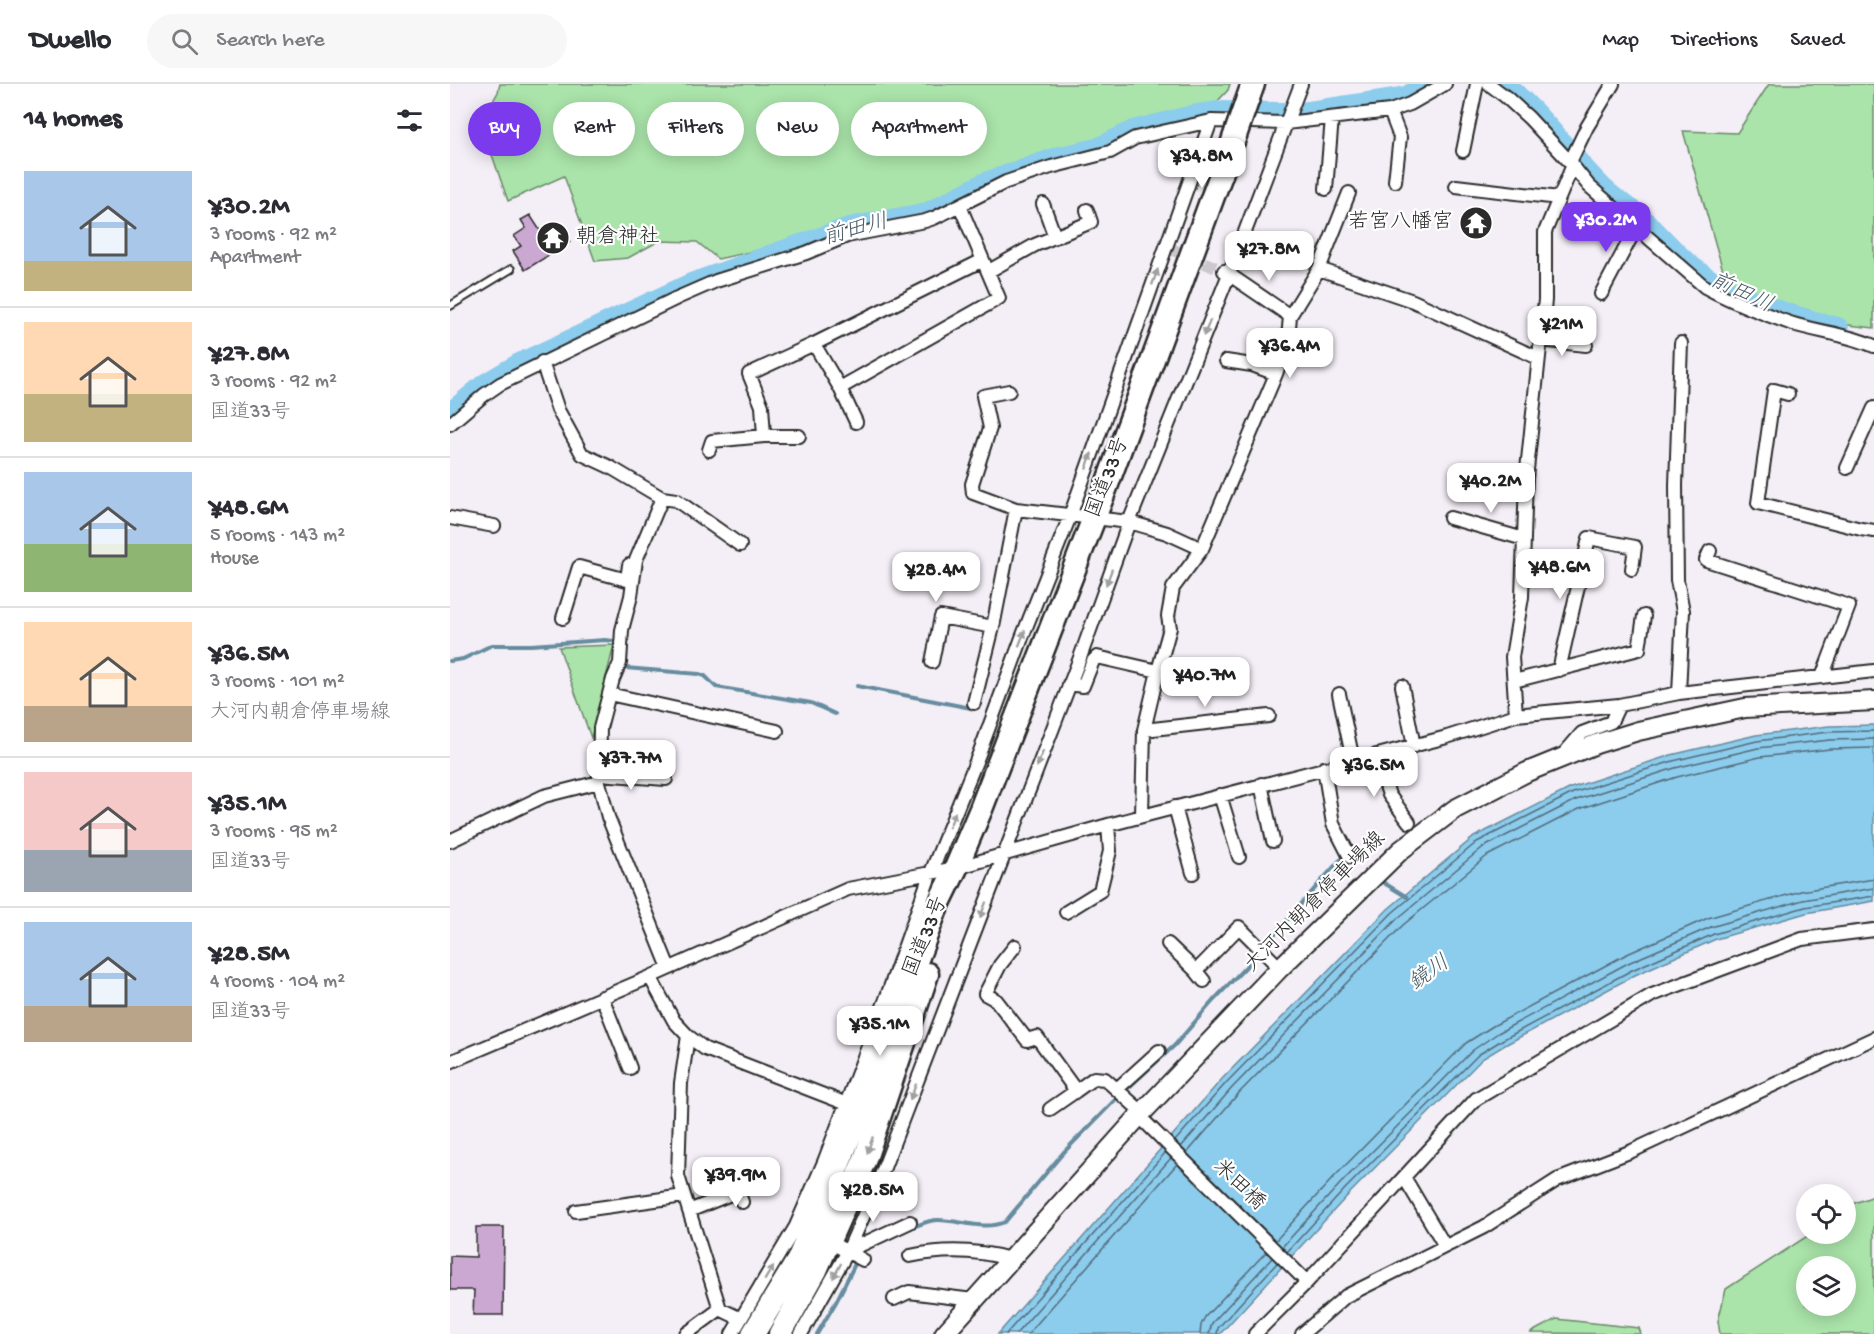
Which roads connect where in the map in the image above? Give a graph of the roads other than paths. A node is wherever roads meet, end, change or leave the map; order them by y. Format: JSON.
{"nodes":[{"id":1,"x":1301,"y":84,"type":"edge"},
{"id":2,"x":1445,"y":84,"type":"edge"},
{"id":3,"x":1477,"y":84,"type":"edge"},
{"id":4,"x":1489,"y":84,"type":"edge"},
{"id":5,"x":1613,"y":84,"type":"edge"},
{"id":6,"x":1250,"y":93,"type":"edge"},
{"id":7,"x":1389,"y":111,"type":"junction"},
{"id":8,"x":1332,"y":118,"type":"junction"},
{"id":9,"x":1211,"y":122,"type":"junction"},
{"id":10,"x":1286,"y":123,"type":"junction"},
{"id":11,"x":1463,"y":151,"type":"dead end"},
{"id":12,"x":1572,"y":160,"type":"junction"},
{"id":13,"x":1395,"y":181,"type":"dead end"},
{"id":14,"x":1456,"y":186,"type":"dead end"},
{"id":15,"x":1326,"y":189,"type":"dead end"},
{"id":16,"x":1349,"y":193,"type":"dead end"},
{"id":17,"x":1559,"y":198,"type":"junction"},
{"id":18,"x":1043,"y":204,"type":"dead end"},
{"id":19,"x":960,"y":206,"type":"junction"},
{"id":20,"x":1087,"y":210,"type":"dead end"},
{"id":21,"x":1637,"y":226,"type":"junction"},
{"id":22,"x":1054,"y":237,"type":"junction"},
{"id":23,"x":986,"y":266,"type":"junction"},
{"id":24,"x":511,"y":269,"type":"dead end"},
{"id":25,"x":1320,"y":269,"type":"junction"},
{"id":26,"x":1226,"y":272,"type":"junction"},
{"id":27,"x":1601,"y":294,"type":"dead end"},
{"id":28,"x":450,"y":306,"type":"edge"},
{"id":29,"x":1290,"y":316,"type":"junction"},
{"id":30,"x":1540,"y":340,"type":"junction"},
{"id":31,"x":1681,"y":343,"type":"dead end"},
{"id":32,"x":814,"y":344,"type":"junction"},
{"id":33,"x":1587,"y":345,"type":"dead end"},
{"id":34,"x":1874,"y":346,"type":"edge"},
{"id":35,"x":1538,"y":358,"type":"junction"},
{"id":36,"x":1226,"y":361,"type":"dead end"},
{"id":37,"x":542,"y":362,"type":"junction"},
{"id":38,"x":1276,"y":374,"type":"junction"},
{"id":39,"x":840,"y":388,"type":"junction"},
{"id":40,"x":1009,"y":391,"type":"dead end"},
{"id":41,"x":1788,"y":394,"type":"dead end"},
{"id":42,"x":1874,"y":408,"type":"edge"},
{"id":43,"x":856,"y":422,"type":"dead end"},
{"id":44,"x":450,"y":424,"type":"edge"},
{"id":45,"x":764,"y":436,"type":"junction"},
{"id":46,"x":799,"y":436,"type":"dead end"},
{"id":47,"x":709,"y":450,"type":"dead end"},
{"id":48,"x":1847,"y":468,"type":"dead end"},
{"id":49,"x":660,"y":496,"type":"junction"},
{"id":50,"x":1016,"y":509,"type":"junction"},
{"id":51,"x":1070,"y":516,"type":"junction"},
{"id":52,"x":450,"y":518,"type":"edge"},
{"id":53,"x":1094,"y":518,"type":"junction"},
{"id":54,"x":1450,"y":518,"type":"dead end"},
{"id":55,"x":1129,"y":522,"type":"junction"},
{"id":56,"x":494,"y":526,"type":"dead end"},
{"id":57,"x":1874,"y":531,"type":"edge"},
{"id":58,"x":1524,"y":540,"type":"junction"},
{"id":59,"x":740,"y":545,"type":"dead end"},
{"id":60,"x":1202,"y":549,"type":"junction"},
{"id":61,"x":1710,"y":551,"type":"dead end"},
{"id":62,"x":1632,"y":569,"type":"dead end"},
{"id":63,"x":1644,"y":616,"type":"dead end"},
{"id":64,"x":563,"y":618,"type":"dead end"},
{"id":65,"x":993,"y":627,"type":"junction"},
{"id":66,"x":932,"y":662,"type":"dead end"},
{"id":67,"x":1559,"y":670,"type":"junction"},
{"id":68,"x":1158,"y":671,"type":"junction"},
{"id":69,"x":1874,"y":671,"type":"edge"},
{"id":70,"x":1822,"y":677,"type":"junction"},
{"id":71,"x":1514,"y":681,"type":"junction"},
{"id":72,"x":1070,"y":684,"type":"junction"},
{"id":73,"x":1402,"y":686,"type":"dead end"},
{"id":74,"x":1678,"y":693,"type":"junction"},
{"id":75,"x":609,"y":694,"type":"junction"},
{"id":76,"x":1339,"y":694,"type":"dead end"},
{"id":77,"x":1874,"y":701,"type":"edge"},
{"id":78,"x":974,"y":703,"type":"dead end"},
{"id":79,"x":1619,"y":705,"type":"junction"},
{"id":80,"x":1516,"y":715,"type":"junction"},
{"id":81,"x":1269,"y":716,"type":"dead end"},
{"id":82,"x":1144,"y":730,"type":"junction"},
{"id":83,"x":777,"y":731,"type":"dead end"},
{"id":84,"x":1414,"y":746,"type":"junction"},
{"id":85,"x":1376,"y":755,"type":"junction"},
{"id":86,"x":1560,"y":759,"type":"junction"},
{"id":87,"x":1353,"y":760,"type":"junction"},
{"id":88,"x":1324,"y":768,"type":"junction"},
{"id":89,"x":599,"y":778,"type":"junction"},
{"id":90,"x":666,"y":779,"type":"dead end"},
{"id":91,"x":1260,"y":784,"type":"junction"},
{"id":92,"x":1220,"y":795,"type":"junction"},
{"id":93,"x":1175,"y":807,"type":"junction"},
{"id":94,"x":1142,"y":815,"type":"junction"},
{"id":95,"x":1409,"y":822,"type":"dead end"},
{"id":96,"x":1108,"y":825,"type":"junction"},
{"id":97,"x":450,"y":841,"type":"edge"},
{"id":98,"x":1273,"y":841,"type":"dead end"},
{"id":99,"x":1003,"y":855,"type":"junction"},
{"id":100,"x":1239,"y":857,"type":"dead end"},
{"id":101,"x":1350,"y":857,"type":"dead end"},
{"id":102,"x":956,"y":868,"type":"junction"},
{"id":103,"x":1192,"y":873,"type":"dead end"},
{"id":104,"x":930,"y":874,"type":"junction"},
{"id":105,"x":1066,"y":912,"type":"dead end"},
{"id":106,"x":1874,"y":930,"type":"edge"},
{"id":107,"x":1168,"y":944,"type":"dead end"},
{"id":108,"x":1015,"y":946,"type":"dead end"},
{"id":109,"x":669,"y":968,"type":"junction"},
{"id":110,"x":1280,"y":968,"type":"junction"},
{"id":111,"x":1196,"y":970,"type":"junction"},
{"id":112,"x":650,"y":977,"type":"junction"},
{"id":113,"x":1204,"y":981,"type":"dead end"},
{"id":114,"x":602,"y":997,"type":"junction"},
{"id":115,"x":688,"y":1036,"type":"junction"},
{"id":116,"x":1874,"y":1038,"type":"edge"},
{"id":117,"x":1159,"y":1051,"type":"dead end"},
{"id":118,"x":450,"y":1062,"type":"edge"},
{"id":119,"x":630,"y":1068,"type":"dead end"},
{"id":120,"x":1117,"y":1089,"type":"junction"},
{"id":121,"x":1076,"y":1090,"type":"junction"},
{"id":122,"x":847,"y":1104,"type":"junction"},
{"id":123,"x":1050,"y":1109,"type":"dead end"},
{"id":124,"x":1144,"y":1118,"type":"junction"},
{"id":125,"x":1404,"y":1177,"type":"junction"},
{"id":126,"x":733,"y":1178,"type":"dead end"},
{"id":127,"x":684,"y":1196,"type":"junction"},
{"id":128,"x":576,"y":1211,"type":"dead end"},
{"id":129,"x":688,"y":1211,"type":"junction"},
{"id":130,"x":910,"y":1222,"type":"dead end"},
{"id":131,"x":820,"y":1238,"type":"junction"},
{"id":132,"x":1445,"y":1246,"type":"junction"},
{"id":133,"x":910,"y":1256,"type":"dead end"},
{"id":134,"x":1010,"y":1259,"type":"junction"},
{"id":135,"x":863,"y":1260,"type":"dead end"},
{"id":136,"x":1303,"y":1277,"type":"junction"},
{"id":137,"x":894,"y":1299,"type":"dead end"},
{"id":138,"x":973,"y":1300,"type":"junction"},
{"id":139,"x":720,"y":1309,"type":"junction"},
{"id":140,"x":747,"y":1326,"type":"edge"},
{"id":141,"x":1308,"y":1332,"type":"edge"},
{"id":142,"x":686,"y":1334,"type":"edge"},
{"id":143,"x":732,"y":1334,"type":"edge"},
{"id":144,"x":780,"y":1334,"type":"edge"},
{"id":145,"x":801,"y":1334,"type":"edge"},
{"id":146,"x":944,"y":1334,"type":"edge"},
{"id":147,"x":1255,"y":1334,"type":"edge"}],
"edges":[{"from":1,"to":10,"type":"street"},
{"from":2,"to":7,"type":"street"},
{"from":3,"to":11,"type":"street"},
{"from":4,"to":12,"type":"street"},
{"from":5,"to":12,"type":"street"},
{"from":6,"to":53,"type":"highway","name":"国道33号","bridge":true},
{"from":7,"to":8,"type":"street"},
{"from":7,"to":13,"type":"street"},
{"from":8,"to":10,"type":"street"},
{"from":8,"to":15,"type":"street"},
{"from":9,"to":10,"type":"street"},
{"from":9,"to":19,"type":"street"},
{"from":51,"to":9,"type":"street","one_way":true},
{"from":10,"to":26,"type":"street"},
{"from":12,"to":17,"type":"street"},
{"from":12,"to":21,"type":"street"},
{"from":14,"to":17,"type":"street"},
{"from":16,"to":25,"type":"street"},
{"from":17,"to":30,"type":"street"},
{"from":18,"to":22,"type":"street"},
{"from":19,"to":23,"type":"street"},
{"from":19,"to":37,"type":"street"},
{"from":20,"to":22,"type":"street"},
{"from":21,"to":27,"type":"street"},
{"from":21,"to":34,"type":"street"},
{"from":22,"to":23,"type":"street"},
{"from":23,"to":32,"type":"street"},
{"from":23,"to":39,"type":"street"},
{"from":24,"to":28,"type":"lane"},
{"from":25,"to":29,"type":"street"},
{"from":25,"to":35,"type":"street"},
{"from":26,"to":29,"type":"street"},
{"from":26,"to":55,"type":"street","one_way":true},
{"from":29,"to":38,"type":"street"},
{"from":30,"to":33,"type":"street"},
{"from":30,"to":35,"type":"street"},
{"from":31,"to":74,"type":"street"},
{"from":32,"to":39,"type":"street"},
{"from":32,"to":45,"type":"street"},
{"from":35,"to":58,"type":"street"},
{"from":36,"to":38,"type":"street"},
{"from":37,"to":44,"type":"street"},
{"from":37,"to":49,"type":"street"},
{"from":38,"to":60,"type":"street"},
{"from":39,"to":43,"type":"street"},
{"from":40,"to":50,"type":"street"},
{"from":41,"to":57,"type":"street"},
{"from":42,"to":48,"type":"street"},
{"from":45,"to":46,"type":"street"},
{"from":45,"to":47,"type":"street"},
{"from":49,"to":59,"type":"street"},
{"from":49,"to":64,"type":"street"},
{"from":49,"to":75,"type":"street"},
{"from":50,"to":51,"type":"street"},
{"from":50,"to":65,"type":"street"},
{"from":51,"to":53,"type":"street"},
{"from":104,"to":51,"type":"street","one_way":true},
{"from":52,"to":56,"type":"street"},
{"from":53,"to":55,"type":"street"},
{"from":53,"to":102,"type":"highway","name":"国道33号"},
{"from":54,"to":58,"type":"street"},
{"from":55,"to":60,"type":"street"},
{"from":55,"to":72,"type":"street","one_way":true},
{"from":58,"to":71,"type":"street"},
{"from":60,"to":68,"type":"street"},
{"from":61,"to":70,"type":"street"},
{"from":62,"to":67,"type":"street"},
{"from":63,"to":67,"type":"street"},
{"from":65,"to":66,"type":"street"},
{"from":65,"to":78,"type":"street"},
{"from":67,"to":71,"type":"street"},
{"from":68,"to":72,"type":"street"},
{"from":68,"to":82,"type":"street"},
{"from":69,"to":70,"type":"street"},
{"from":70,"to":74,"type":"street"},
{"from":71,"to":80,"type":"street"},
{"from":72,"to":99,"type":"street","one_way":true},
{"from":73,"to":84,"type":"street"},
{"from":74,"to":79,"type":"street"},
{"from":75,"to":83,"type":"street"},
{"from":75,"to":89,"type":"street"},
{"from":76,"to":87,"type":"street"},
{"from":77,"to":86,"type":"main road","name":"大河内朝倉停車場線"},
{"from":79,"to":80,"type":"street"},
{"from":79,"to":86,"type":"street"},
{"from":80,"to":84,"type":"street"},
{"from":81,"to":82,"type":"street"},
{"from":82,"to":94,"type":"street"},
{"from":84,"to":85,"type":"street"},
{"from":85,"to":87,"type":"street"},
{"from":85,"to":95,"type":"street"},
{"from":86,"to":110,"type":"main road","name":"大河内朝倉停車場線"},
{"from":87,"to":88,"type":"street"},
{"from":88,"to":91,"type":"street"},
{"from":88,"to":101,"type":"street"},
{"from":89,"to":90,"type":"street"},
{"from":89,"to":97,"type":"street"},
{"from":89,"to":109,"type":"street"},
{"from":91,"to":92,"type":"street"},
{"from":91,"to":98,"type":"street"},
{"from":92,"to":93,"type":"street"},
{"from":92,"to":100,"type":"street"},
{"from":93,"to":94,"type":"street"},
{"from":93,"to":103,"type":"street"},
{"from":94,"to":96,"type":"street"},
{"from":96,"to":99,"type":"street"},
{"from":96,"to":105,"type":"street"},
{"from":99,"to":102,"type":"street"},
{"from":99,"to":131,"type":"street","one_way":true},
{"from":102,"to":104,"type":"street"},
{"from":102,"to":131,"type":"highway","name":"国道33号"},
{"from":104,"to":109,"type":"street"},
{"from":104,"to":122,"type":"street"},
{"from":106,"to":125,"type":"street"},
{"from":107,"to":111,"type":"street"},
{"from":108,"to":121,"type":"street"},
{"from":109,"to":112,"type":"street"},
{"from":110,"to":111,"type":"street"},
{"from":110,"to":124,"type":"main road","name":"大河内朝倉停車場線"},
{"from":111,"to":113,"type":"street"},
{"from":112,"to":114,"type":"street"},
{"from":112,"to":115,"type":"street"},
{"from":114,"to":118,"type":"street"},
{"from":114,"to":119,"type":"street"},
{"from":115,"to":122,"type":"street"},
{"from":115,"to":127,"type":"street"},
{"from":116,"to":132,"type":"street"},
{"from":117,"to":120,"type":"street"},
{"from":120,"to":121,"type":"street"},
{"from":120,"to":124,"type":"street","name":"米田橋"},
{"from":121,"to":123,"type":"street"},
{"from":122,"to":131,"type":"street"},
{"from":124,"to":134,"type":"main road","name":"大河内朝倉停車場線"},
{"from":124,"to":136,"type":"street","name":"米田橋"},
{"from":125,"to":132,"type":"street"},
{"from":125,"to":136,"type":"street"},
{"from":126,"to":129,"type":"street"},
{"from":127,"to":128,"type":"street"},
{"from":127,"to":129,"type":"street"},
{"from":129,"to":139,"type":"street"},
{"from":130,"to":131,"type":"street"},
{"from":131,"to":135,"type":"street"},
{"from":140,"to":131,"type":"highway","name":"国道33号","one_way":true},
{"from":131,"to":144,"type":"highway","name":"国道33号"},
{"from":131,"to":145,"type":"street","one_way":true},
{"from":132,"to":141,"type":"street"},
{"from":133,"to":134,"type":"street"},
{"from":134,"to":138,"type":"main road","name":"大河内朝倉停車場線"},
{"from":136,"to":147,"type":"street"},
{"from":137,"to":138,"type":"street"},
{"from":138,"to":146,"type":"main road","name":"大河内朝倉停車場線"},
{"from":139,"to":140,"type":"street"},
{"from":139,"to":142,"type":"street"},
{"from":140,"to":143,"type":"street"}]}
